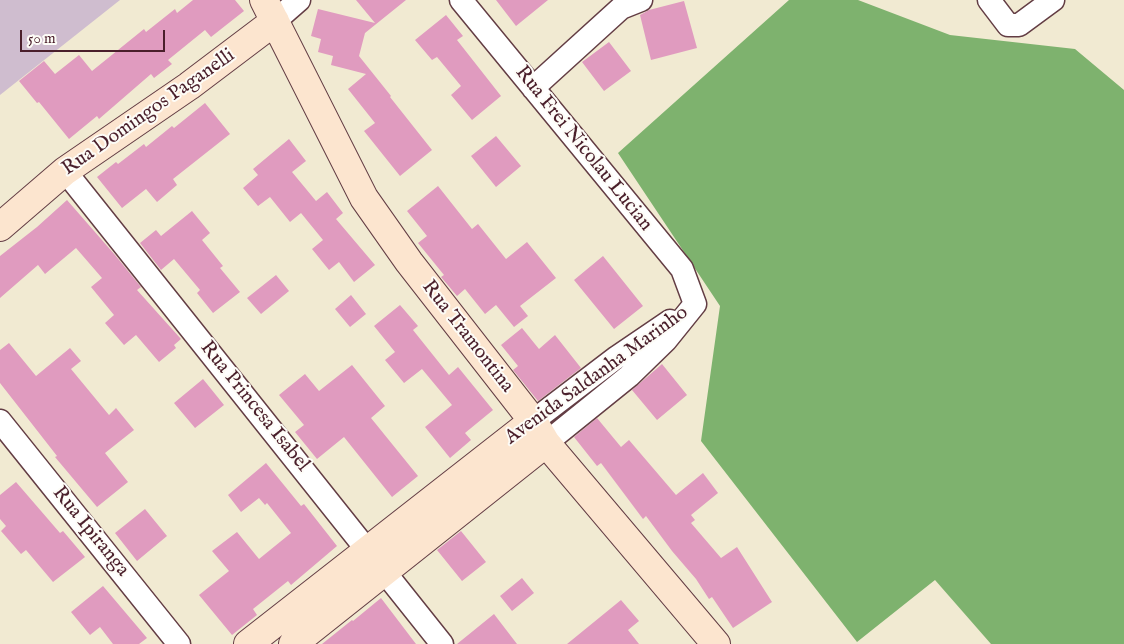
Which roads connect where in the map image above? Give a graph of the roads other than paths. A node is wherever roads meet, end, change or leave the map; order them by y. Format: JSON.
{"nodes":[{"id":1,"x":299,"y":0,"type":"edge"},
{"id":2,"x":460,"y":0,"type":"edge"},
{"id":3,"x":641,"y":0,"type":"edge"},
{"id":4,"x":989,"y":0,"type":"edge"},
{"id":5,"x":1052,"y":0,"type":"edge"},
{"id":6,"x":270,"y":11,"type":"edge"},
{"id":7,"x":533,"y":88,"type":"junction"},
{"id":8,"x":65,"y":172,"type":"junction"},
{"id":9,"x":0,"y":227,"type":"edge"},
{"id":10,"x":695,"y":304,"type":"joint"},
{"id":11,"x":0,"y":421,"type":"edge"},
{"id":12,"x":539,"y":432,"type":"junction"},
{"id":13,"x":368,"y":549,"type":"junction"},
{"id":14,"x":383,"y":572,"type":"junction"},
{"id":15,"x":179,"y":644,"type":"edge"},
{"id":16,"x":248,"y":644,"type":"edge"},
{"id":17,"x":293,"y":644,"type":"edge"},
{"id":18,"x":442,"y":644,"type":"edge"},
{"id":19,"x":716,"y":644,"type":"edge"}],
"edges":[{"from":1,"to":6,"type":"street","name":"Rua Domingos Paganelli"},
{"from":2,"to":7,"type":"street","name":"Rua Frei Nicolau Lucian"},
{"from":3,"to":7,"type":"street"},
{"from":4,"to":5,"type":"street"},
{"from":6,"to":8,"type":"street","name":"Rua Domingos Paganelli"},
{"from":6,"to":12,"type":"street","name":"Rua Tramontina"},
{"from":7,"to":10,"type":"street","name":"Rua Frei Nicolau Lucian"},
{"from":8,"to":9,"type":"street","name":"Rua Domingos Paganelli"},
{"from":8,"to":13,"type":"street","name":"Rua Princesa Isabel"},
{"from":10,"to":12,"type":"street","name":"Avenida Saldanha Marinho"},
{"from":11,"to":15,"type":"street","name":"Rua Ipiranga"},
{"from":12,"to":13,"type":"street","name":"Avenida Saldanha Marinho"},
{"from":12,"to":14,"type":"street","name":"Avenida Saldanha Marinho"},
{"from":12,"to":19,"type":"street","name":"Rua Tramontina"},
{"from":13,"to":14,"type":"street","name":"Rua Princesa Isabel"},
{"from":13,"to":16,"type":"street","name":"Avenida Saldanha Marinho"},
{"from":14,"to":17,"type":"street","name":"Avenida Saldanha Marinho"},
{"from":14,"to":18,"type":"street","name":"Rua Princesa Isabel"}]}
